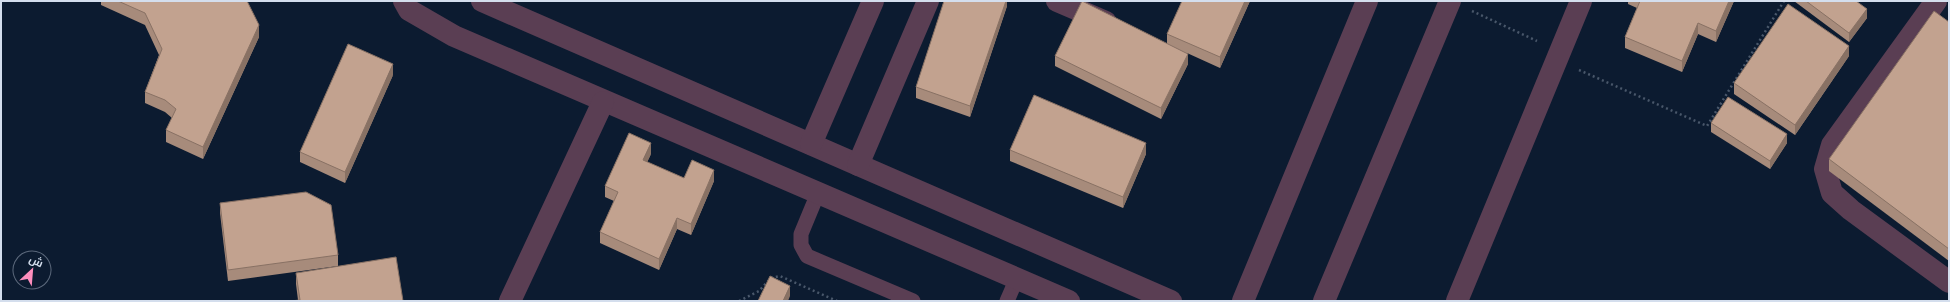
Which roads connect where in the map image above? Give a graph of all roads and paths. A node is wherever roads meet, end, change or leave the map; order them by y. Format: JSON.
{"nodes":[{"id":1,"x":404,"y":1,"type":"edge"},
{"id":2,"x":482,"y":1,"type":"edge"},
{"id":3,"x":873,"y":1,"type":"edge"},
{"id":4,"x":928,"y":1,"type":"edge"},
{"id":5,"x":1057,"y":1,"type":"edge"},
{"id":6,"x":1367,"y":1,"type":"edge"},
{"id":7,"x":1450,"y":1,"type":"edge"},
{"id":8,"x":1581,"y":1,"type":"edge"},
{"id":9,"x":1784,"y":1,"type":"edge"},
{"id":10,"x":1936,"y":1,"type":"edge"},
{"id":11,"x":1126,"y":30,"type":"edge"},
{"id":12,"x":1559,"y":56,"type":"junction"},
{"id":13,"x":603,"y":102,"type":"junction"},
{"id":14,"x":811,"y":144,"type":"junction"},
{"id":15,"x":858,"y":165,"type":"junction"},
{"id":16,"x":818,"y":193,"type":"junction"},
{"id":17,"x":1017,"y":278,"type":"junction"},
{"id":18,"x":1949,"y":282,"type":"edge"},
{"id":19,"x":512,"y":300,"type":"edge"},
{"id":20,"x":739,"y":301,"type":"edge"},
{"id":21,"x":837,"y":301,"type":"edge"},
{"id":22,"x":913,"y":301,"type":"edge"},
{"id":23,"x":1007,"y":301,"type":"edge"},
{"id":24,"x":1069,"y":301,"type":"edge"},
{"id":25,"x":1171,"y":301,"type":"edge"},
{"id":26,"x":1243,"y":301,"type":"edge"},
{"id":27,"x":1324,"y":301,"type":"edge"},
{"id":28,"x":1457,"y":301,"type":"edge"}],
"edges":[{"from":1,"to":13,"type":"street"},
{"from":2,"to":14,"type":"street"},
{"from":3,"to":14,"type":"street"},
{"from":4,"to":15,"type":"street"},
{"from":5,"to":11,"type":"street"},
{"from":6,"to":26,"type":"street"},
{"from":7,"to":12,"type":"path"},
{"from":7,"to":27,"type":"street"},
{"from":8,"to":12,"type":"street"},
{"from":9,"to":12,"type":"path"},
{"from":10,"to":18,"type":"street"},
{"from":12,"to":28,"type":"street"},
{"from":13,"to":16,"type":"street"},
{"from":13,"to":19,"type":"street"},
{"from":14,"to":15,"type":"street"},
{"from":15,"to":25,"type":"street"},
{"from":16,"to":17,"type":"street"},
{"from":16,"to":22,"type":"lane"},
{"from":17,"to":23,"type":"lane"},
{"from":17,"to":24,"type":"street"},
{"from":20,"to":21,"type":"path"}]}
